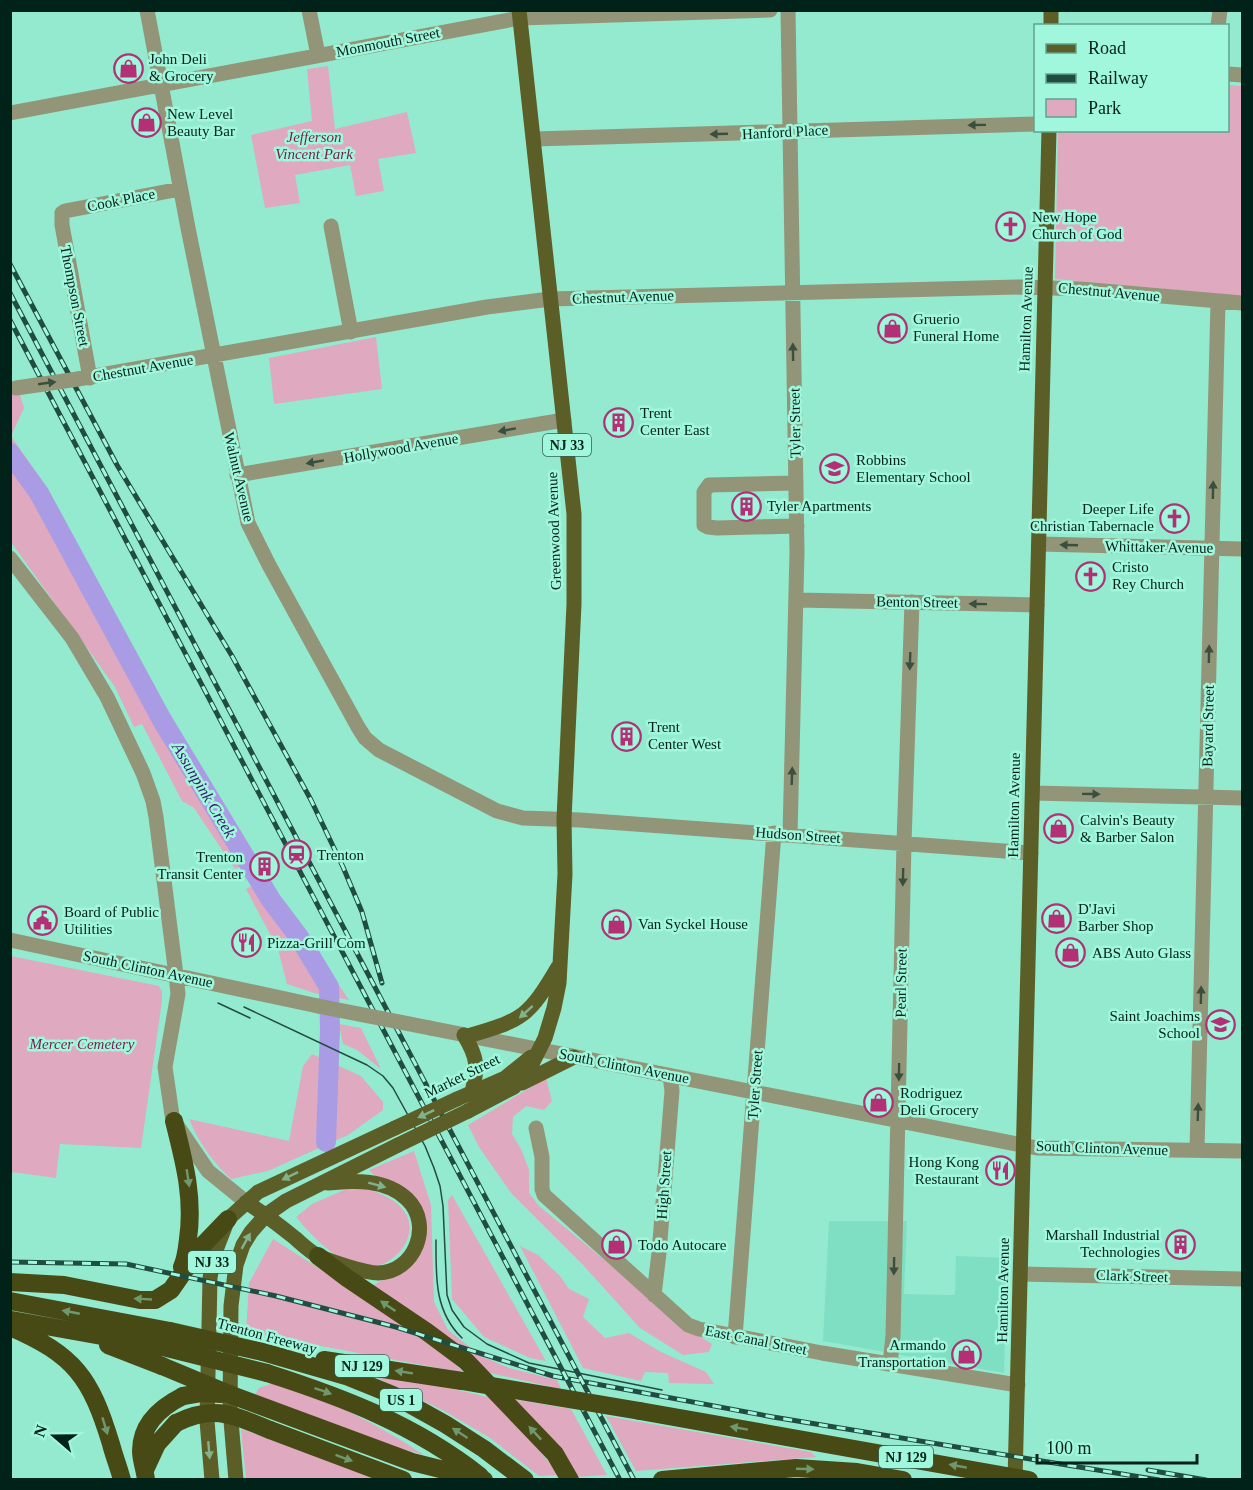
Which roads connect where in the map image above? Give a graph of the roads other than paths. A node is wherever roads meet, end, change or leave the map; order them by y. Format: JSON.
{"nodes":[{"id":1,"x":147,"y":10,"type":"edge"},
{"id":2,"x":309,"y":10,"type":"edge"},
{"id":3,"x":770,"y":10,"type":"edge"},
{"id":4,"x":788,"y":10,"type":"edge"},
{"id":5,"x":704,"y":11,"type":"edge"},
{"id":6,"x":520,"y":14,"type":"edge"},
{"id":7,"x":318,"y":55,"type":"junction"},
{"id":8,"x":161,"y":85,"type":"junction"},
{"id":9,"x":10,"y":112,"type":"edge"},
{"id":10,"x":1034,"y":124,"type":"edge"},
{"id":11,"x":790,"y":131,"type":"junction"},
{"id":12,"x":1049,"y":132,"type":"edge"},
{"id":13,"x":534,"y":139,"type":"junction"},
{"id":14,"x":180,"y":189,"type":"junction"},
{"id":15,"x":62,"y":213,"type":"joint"},
{"id":16,"x":331,"y":226,"type":"dead end"},
{"id":17,"x":1045,"y":288,"type":"junction"},
{"id":18,"x":792,"y":292,"type":"junction"},
{"id":19,"x":550,"y":299,"type":"junction"},
{"id":20,"x":1218,"y":302,"type":"junction"},
{"id":21,"x":1242,"y":303,"type":"edge"},
{"id":22,"x":351,"y":332,"type":"junction"},
{"id":23,"x":213,"y":355,"type":"junction"},
{"id":24,"x":84,"y":378,"type":"junction"},
{"id":25,"x":13,"y":388,"type":"edge"},
{"id":26,"x":564,"y":420,"type":"junction"},
{"id":27,"x":237,"y":475,"type":"junction"},
{"id":28,"x":796,"y":483,"type":"junction"},
{"id":29,"x":797,"y":526,"type":"junction"},
{"id":30,"x":1039,"y":544,"type":"junction"},
{"id":31,"x":1211,"y":548,"type":"junction"},
{"id":32,"x":1242,"y":549,"type":"edge"},
{"id":33,"x":10,"y":558,"type":"edge"},
{"id":34,"x":797,"y":600,"type":"junction"},
{"id":35,"x":912,"y":602,"type":"junction"},
{"id":36,"x":1036,"y":604,"type":"junction"},
{"id":37,"x":1033,"y":793,"type":"junction"},
{"id":38,"x":1206,"y":797,"type":"junction"},
{"id":39,"x":1242,"y":798,"type":"edge"},
{"id":40,"x":564,"y":819,"type":"junction"},
{"id":41,"x":774,"y":833,"type":"junction"},
{"id":42,"x":790,"y":835,"type":"junction"},
{"id":43,"x":904,"y":843,"type":"junction"},
{"id":44,"x":1031,"y":853,"type":"junction"},
{"id":45,"x":10,"y":940,"type":"edge"},
{"id":46,"x":559,"y":964,"type":"junction"},
{"id":47,"x":176,"y":975,"type":"junction"},
{"id":48,"x":466,"y":1035,"type":"junction"},
{"id":49,"x":540,"y":1049,"type":"junction"},
{"id":50,"x":574,"y":1057,"type":"junction"},
{"id":51,"x":670,"y":1076,"type":"junction"},
{"id":52,"x":514,"y":1087,"type":"junction"},
{"id":53,"x":472,"y":1092,"type":"junction"},
{"id":54,"x":754,"y":1093,"type":"junction"},
{"id":55,"x":174,"y":1121,"type":"junction"},
{"id":56,"x":898,"y":1121,"type":"junction"},
{"id":57,"x":536,"y":1128,"type":"dead end"},
{"id":58,"x":1023,"y":1145,"type":"junction"},
{"id":59,"x":1197,"y":1150,"type":"junction"},
{"id":60,"x":1242,"y":1151,"type":"edge"},
{"id":61,"x":319,"y":1184,"type":"junction"},
{"id":62,"x":246,"y":1202,"type":"junction"},
{"id":63,"x":266,"y":1215,"type":"junction"},
{"id":64,"x":228,"y":1220,"type":"junction"},
{"id":65,"x":318,"y":1256,"type":"junction"},
{"id":66,"x":1022,"y":1274,"type":"junction"},
{"id":67,"x":1242,"y":1279,"type":"edge"},
{"id":68,"x":10,"y":1282,"type":"edge"},
{"id":69,"x":173,"y":1287,"type":"junction"},
{"id":70,"x":654,"y":1295,"type":"junction"},
{"id":71,"x":10,"y":1301,"type":"edge"},
{"id":72,"x":10,"y":1320,"type":"edge"},
{"id":73,"x":10,"y":1327,"type":"edge"},
{"id":74,"x":73,"y":1331,"type":"junction"},
{"id":75,"x":735,"y":1337,"type":"junction"},
{"id":76,"x":166,"y":1339,"type":"junction"},
{"id":77,"x":263,"y":1352,"type":"junction"},
{"id":78,"x":891,"y":1364,"type":"junction"},
{"id":79,"x":1018,"y":1385,"type":"junction"},
{"id":80,"x":234,"y":1396,"type":"junction"},
{"id":81,"x":145,"y":1475,"type":"edge"},
{"id":82,"x":1020,"y":1478,"type":"edge"},
{"id":83,"x":122,"y":1479,"type":"edge"},
{"id":84,"x":212,"y":1479,"type":"edge"},
{"id":85,"x":236,"y":1479,"type":"edge"},
{"id":86,"x":403,"y":1479,"type":"edge"},
{"id":87,"x":484,"y":1479,"type":"edge"},
{"id":88,"x":525,"y":1479,"type":"edge"},
{"id":89,"x":570,"y":1479,"type":"edge"},
{"id":90,"x":662,"y":1479,"type":"edge"},
{"id":91,"x":903,"y":1479,"type":"edge"}],
"edges":[{"from":1,"to":8,"type":"street","name":"Walnut Avenue"},
{"from":2,"to":7,"type":"street"},
{"from":3,"to":5,"type":"street","name":"Monmouth Street"},
{"from":4,"to":11,"type":"street","name":"Tyler Street"},
{"from":5,"to":6,"type":"street","name":"Monmouth Street"},
{"from":6,"to":7,"type":"street","name":"Monmouth Street"},
{"from":6,"to":13,"type":"main road","name":"Greenwood Avenue","number":"NJ 33"},
{"from":7,"to":8,"type":"street","name":"Monmouth Street"},
{"from":8,"to":9,"type":"street","name":"Monmouth Street"},
{"from":8,"to":14,"type":"street","name":"Walnut Avenue"},
{"from":10,"to":11,"type":"street","name":"Hanford Place","one_way":true},
{"from":11,"to":13,"type":"street","name":"Hanford Place","one_way":true},
{"from":11,"to":18,"type":"street","name":"Tyler Street"},
{"from":12,"to":17,"type":"main road","name":"Hamilton Avenue"},
{"from":13,"to":19,"type":"main road","name":"Greenwood Avenue","number":"NJ 33"},
{"from":14,"to":15,"type":"street","name":"Cook Place"},
{"from":14,"to":23,"type":"street","name":"Walnut Avenue"},
{"from":15,"to":24,"type":"street","name":"Thompson Street"},
{"from":16,"to":22,"type":"street"},
{"from":17,"to":18,"type":"street","name":"Chestnut Avenue"},
{"from":17,"to":20,"type":"street","name":"Chestnut Avenue"},
{"from":17,"to":30,"type":"main road","name":"Hamilton Avenue"},
{"from":18,"to":19,"type":"street","name":"Chestnut Avenue"},
{"from":28,"to":18,"type":"street","name":"Tyler Street","one_way":true},
{"from":19,"to":22,"type":"street","name":"Chestnut Avenue"},
{"from":19,"to":26,"type":"main road","name":"Greenwood Avenue","number":"NJ 33"},
{"from":20,"to":21,"type":"street","name":"Chestnut Avenue"},
{"from":31,"to":20,"type":"street","name":"Bayard Street","one_way":true},
{"from":22,"to":23,"type":"street","name":"Chestnut Avenue"},
{"from":23,"to":24,"type":"street","name":"Chestnut Avenue"},
{"from":23,"to":27,"type":"street","name":"Walnut Avenue"},
{"from":25,"to":24,"type":"street","name":"Chestnut Avenue","one_way":true,"bridge":true},
{"from":26,"to":27,"type":"street","name":"Hollywood Avenue","one_way":true},
{"from":26,"to":40,"type":"main road","name":"Greenwood Avenue","number":"NJ 33"},
{"from":27,"to":40,"type":"street","name":"Walnut Avenue"},
{"from":28,"to":29,"type":"street","name":"Tyler Street"},
{"from":28,"to":29,"type":"street"},
{"from":29,"to":34,"type":"street","name":"Tyler Street"},
{"from":31,"to":30,"type":"street","name":"Whittaker Avenue","one_way":true},
{"from":30,"to":36,"type":"main road","name":"Hamilton Avenue"},
{"from":31,"to":32,"type":"street","name":"Whittaker Avenue"},
{"from":38,"to":31,"type":"street","name":"Bayard Street","one_way":true},
{"from":33,"to":47,"type":"street"},
{"from":34,"to":35,"type":"street","name":"Benton Street"},
{"from":42,"to":34,"type":"street","name":"Tyler Street","one_way":true},
{"from":36,"to":35,"type":"street","name":"Benton Street","one_way":true},
{"from":35,"to":43,"type":"street","name":"Pearl Street","one_way":true},
{"from":36,"to":37,"type":"main road","name":"Hamilton Avenue"},
{"from":37,"to":38,"type":"street","one_way":true},
{"from":37,"to":44,"type":"main road","name":"Hamilton Avenue"},
{"from":38,"to":39,"type":"street"},
{"from":59,"to":38,"type":"street","name":"Bayard Street","one_way":true},
{"from":40,"to":41,"type":"street","name":"Hudson Street"},
{"from":40,"to":46,"type":"main road","name":"Greenwood Avenue","number":"NJ 33"},
{"from":41,"to":42,"type":"street","name":"Hudson Street"},
{"from":41,"to":54,"type":"street","name":"Tyler Street"},
{"from":42,"to":43,"type":"street","name":"Hudson Street"},
{"from":43,"to":44,"type":"street","name":"Hudson Street"},
{"from":43,"to":56,"type":"street","name":"Pearl Street","one_way":true},
{"from":44,"to":58,"type":"main road","name":"Hamilton Avenue"},
{"from":45,"to":47,"type":"street","name":"South Clinton Avenue"},
{"from":46,"to":48,"type":"main road","one_way":true},
{"from":46,"to":49,"type":"main road","name":"Greenwood Avenue","number":"NJ 33"},
{"from":47,"to":48,"type":"street","name":"South Clinton Avenue","bridge":true},
{"from":47,"to":55,"type":"street"},
{"from":48,"to":49,"type":"street","name":"South Clinton Avenue"},
{"from":48,"to":53,"type":"main road"},
{"from":49,"to":50,"type":"street","name":"South Clinton Avenue"},
{"from":49,"to":52,"type":"main road","number":"NJ 33"},
{"from":49,"to":53,"type":"main road","name":"Market Street","number":"NJ 33"},
{"from":50,"to":51,"type":"street","name":"South Clinton Avenue"},
{"from":50,"to":52,"type":"main road"},
{"from":51,"to":54,"type":"street","name":"South Clinton Avenue"},
{"from":51,"to":70,"type":"street","name":"High Street"},
{"from":52,"to":61,"type":"main road","number":"NJ 33","bridge":true},
{"from":53,"to":62,"type":"main road","name":"Market Street","number":"NJ 33","one_way":true,"bridge":true},
{"from":54,"to":56,"type":"street","name":"South Clinton Avenue"},
{"from":54,"to":75,"type":"street","name":"Tyler Street"},
{"from":55,"to":62,"type":"street"},
{"from":55,"to":69,"type":"highway","one_way":true},
{"from":56,"to":58,"type":"street","name":"South Clinton Avenue"},
{"from":56,"to":78,"type":"street","name":"Pearl Street","one_way":true},
{"from":57,"to":70,"type":"street","name":"East Canal Street"},
{"from":58,"to":59,"type":"street","name":"South Clinton Avenue"},
{"from":58,"to":66,"type":"main road","name":"Hamilton Avenue"},
{"from":59,"to":60,"type":"street","name":"South Clinton Avenue"},
{"from":61,"to":63,"type":"main road","number":"NJ 33"},
{"from":61,"to":65,"type":"main road","one_way":true},
{"from":62,"to":63,"type":"main road"},
{"from":62,"to":64,"type":"main road","name":"Market Street","number":"NJ 33"},
{"from":63,"to":65,"type":"main road"},
{"from":85,"to":63,"type":"main road","number":"NJ 33","one_way":true},
{"from":64,"to":69,"type":"highway"},
{"from":64,"to":84,"type":"main road","name":"Market Street","number":"NJ 33","one_way":true},
{"from":89,"to":65,"type":"highway","one_way":true},
{"from":66,"to":67,"type":"street","name":"Clark Street"},
{"from":66,"to":79,"type":"main road","name":"Hamilton Avenue"},
{"from":69,"to":68,"type":"highway","one_way":true},
{"from":70,"to":75,"type":"street","name":"East Canal Street"},
{"from":76,"to":71,"type":"highway","name":"Trenton Freeway","number":"US 1","one_way":true},
{"from":72,"to":74,"type":"highway","name":"Trenton Freeway","number":"US 1"},
{"from":73,"to":83,"type":"highway","one_way":true},
{"from":74,"to":76,"type":"highway","name":"Trenton Freeway","number":"US 1"},
{"from":74,"to":80,"type":"highway","bridge":true},
{"from":75,"to":78,"type":"street","name":"East Canal Street"},
{"from":76,"to":77,"type":"highway","name":"Trenton Freeway","number":"US 1","bridge":true},
{"from":76,"to":87,"type":"highway","name":"Trenton Freeway","number":"US 1","one_way":true,"bridge":true},
{"from":82,"to":77,"type":"highway","number":"NJ 129","one_way":true,"bridge":true},
{"from":88,"to":77,"type":"highway","name":"Trenton Freeway","number":"US 1","one_way":true},
{"from":78,"to":79,"type":"street","name":"East Canal Street"},
{"from":79,"to":82,"type":"main road","name":"Hamilton Avenue"},
{"from":80,"to":81,"type":"highway","bridge":true},
{"from":80,"to":87,"type":"highway"},
{"from":81,"to":86,"type":"highway","one_way":true,"bridge":true},
{"from":90,"to":91,"type":"highway","number":"NJ 129","one_way":true}]}
